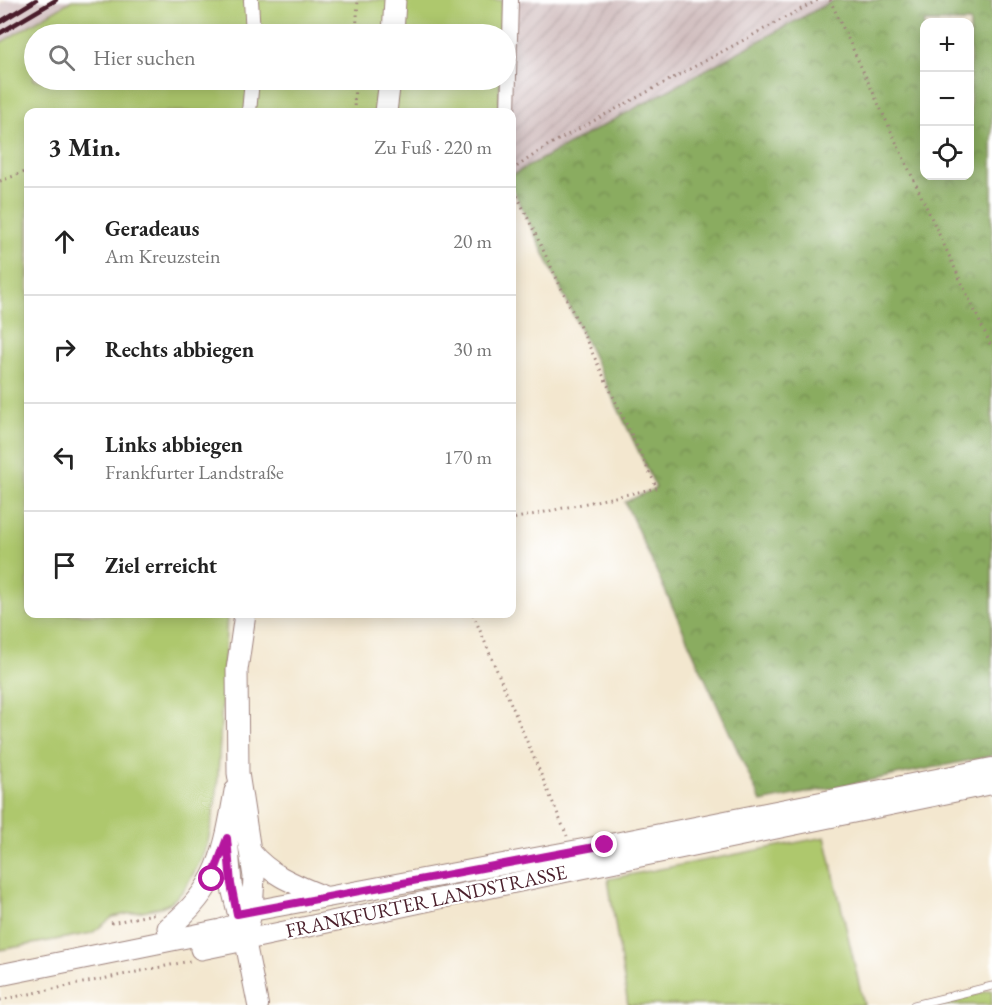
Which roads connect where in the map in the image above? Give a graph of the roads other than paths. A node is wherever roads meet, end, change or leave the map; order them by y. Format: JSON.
{"nodes":[{"id":1,"x":252,"y":0,"type":"edge"},
{"id":2,"x":395,"y":0,"type":"edge"},
{"id":3,"x":511,"y":0,"type":"edge"},
{"id":4,"x":252,"y":24,"type":"edge"},
{"id":5,"x":394,"y":24,"type":"edge"},
{"id":6,"x":510,"y":24,"type":"edge"},
{"id":7,"x":251,"y":90,"type":"edge"},
{"id":8,"x":389,"y":90,"type":"edge"},
{"id":9,"x":509,"y":90,"type":"edge"},
{"id":10,"x":249,"y":108,"type":"edge"},
{"id":11,"x":386,"y":108,"type":"edge"},
{"id":12,"x":508,"y":108,"type":"edge"},
{"id":13,"x":244,"y":618,"type":"edge"},
{"id":14,"x":992,"y":768,"type":"edge"},
{"id":15,"x":238,"y":773,"type":"junction"},
{"id":16,"x":992,"y":784,"type":"edge"},
{"id":17,"x":227,"y":838,"type":"junction"},
{"id":18,"x":251,"y":852,"type":"junction"},
{"id":19,"x":326,"y":897,"type":"junction"},
{"id":20,"x":168,"y":920,"type":"junction"},
{"id":21,"x":244,"y":927,"type":"junction"},
{"id":22,"x":0,"y":962,"type":"edge"},
{"id":23,"x":0,"y":975,"type":"edge"},
{"id":24,"x":992,"y":986,"type":"edge"},
{"id":25,"x":0,"y":989,"type":"edge"},
{"id":26,"x":258,"y":1005,"type":"edge"},
{"id":27,"x":914,"y":1005,"type":"edge"}],
"edges":[{"from":1,"to":4,"type":"street"},
{"from":2,"to":5,"type":"main road"},
{"from":3,"to":6,"type":"street"},
{"from":7,"to":10,"type":"street"},
{"from":8,"to":11,"type":"main road"},
{"from":9,"to":12,"type":"street"},
{"from":13,"to":15,"type":"main road"},
{"from":14,"to":19,"type":"main road","name":"FRANKFURTER LANDSTRASSE"},
{"from":15,"to":17,"type":"main road"},
{"from":15,"to":18,"type":"main road"},
{"from":16,"to":21,"type":"main road","name":"FRANKFURTER LANDSTRASSE"},
{"from":17,"to":20,"type":"main road"},
{"from":17,"to":21,"type":"main road"},
{"from":18,"to":19,"type":"main road"},
{"from":18,"to":21,"type":"main road"},
{"from":19,"to":21,"type":"main road","name":"FRANKFURTER LANDSTRASSE"},
{"from":20,"to":21,"type":"main road","name":"FRANKFURTER LANDSTRASSE"},
{"from":20,"to":22,"type":"main road","name":"FRANKFURTER LANDSTRASSE"},
{"from":21,"to":23,"type":"main road"},
{"from":21,"to":25,"type":"main road","name":"FRANKFURTER LANDSTRASSE"},
{"from":21,"to":26,"type":"main road"},
{"from":24,"to":27,"type":"lane"}]}
